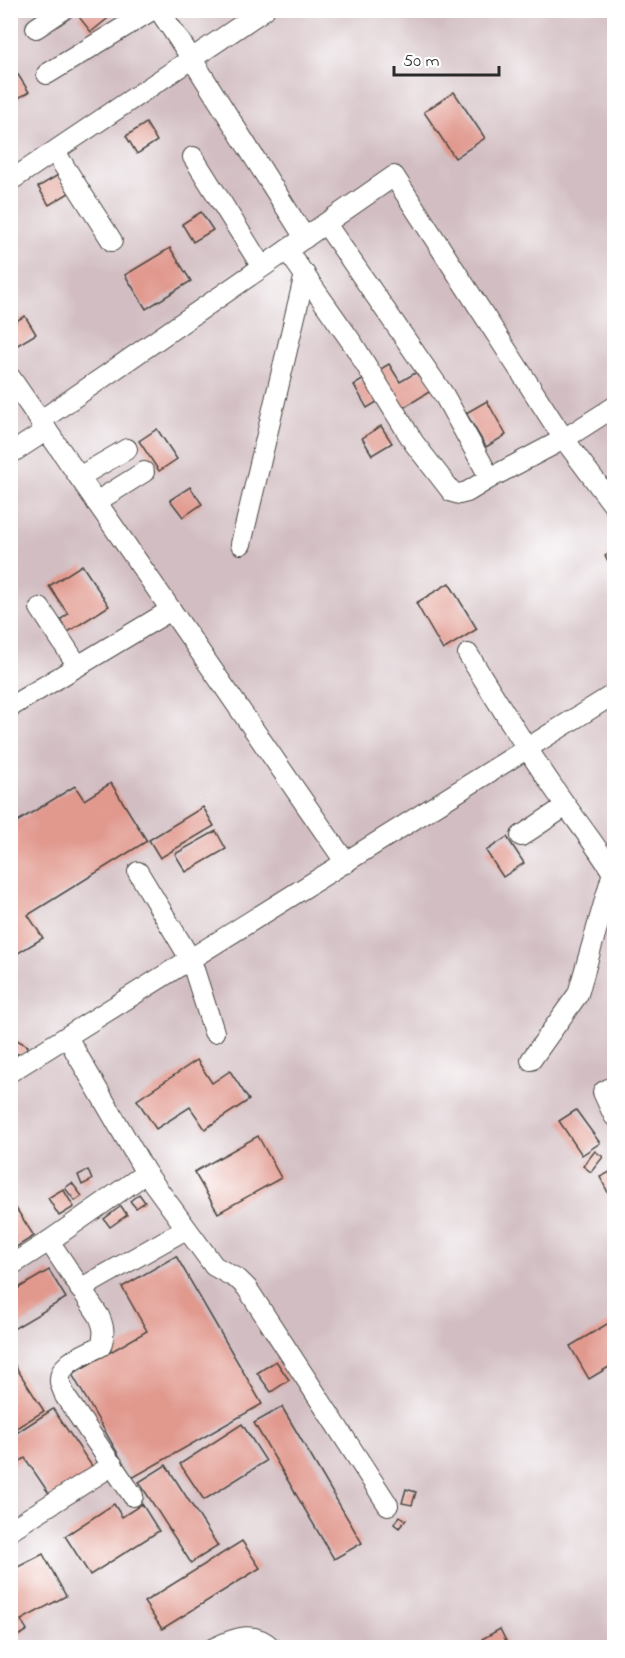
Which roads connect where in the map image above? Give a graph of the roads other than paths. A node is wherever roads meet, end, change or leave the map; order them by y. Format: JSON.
{"nodes":[{"id":1,"x":63,"y":10,"type":"edge"},
{"id":2,"x":152,"y":10,"type":"edge"},
{"id":3,"x":159,"y":10,"type":"edge"},
{"id":4,"x":264,"y":10,"type":"edge"},
{"id":5,"x":36,"y":28,"type":"dead end"},
{"id":6,"x":192,"y":59,"type":"junction"},
{"id":7,"x":47,"y":74,"type":"dead end"},
{"id":8,"x":55,"y":152,"type":"junction"},
{"id":9,"x":193,"y":157,"type":"dead end"},
{"id":10,"x":10,"y":181,"type":"edge"},
{"id":11,"x":326,"y":224,"type":"junction"},
{"id":12,"x":305,"y":238,"type":"junction"},
{"id":13,"x":112,"y":241,"type":"dead end"},
{"id":14,"x":287,"y":250,"type":"junction"},
{"id":15,"x":262,"y":267,"type":"junction"},
{"id":16,"x":305,"y":274,"type":"junction"},
{"id":17,"x":10,"y":377,"type":"edge"},
{"id":18,"x":17,"y":401,"type":"edge"},
{"id":19,"x":615,"y":407,"type":"edge"},
{"id":20,"x":44,"y":425,"type":"junction"},
{"id":21,"x":564,"y":439,"type":"junction"},
{"id":22,"x":127,"y":449,"type":"dead end"},
{"id":23,"x":10,"y":454,"type":"edge"},
{"id":24,"x":144,"y":472,"type":"dead end"},
{"id":25,"x":79,"y":477,"type":"junction"},
{"id":26,"x":490,"y":478,"type":"junction"},
{"id":27,"x":96,"y":502,"type":"junction"},
{"id":28,"x":614,"y":505,"type":"edge"},
{"id":29,"x":241,"y":544,"type":"dead end"},
{"id":30,"x":40,"y":608,"type":"dead end"},
{"id":31,"x":171,"y":610,"type":"junction"},
{"id":32,"x":468,"y":654,"type":"dead end"},
{"id":33,"x":78,"y":666,"type":"junction"},
{"id":34,"x":615,"y":694,"type":"edge"},
{"id":35,"x":10,"y":707,"type":"edge"},
{"id":36,"x":527,"y":749,"type":"junction"},
{"id":37,"x":566,"y":806,"type":"junction"},
{"id":38,"x":521,"y":836,"type":"dead end"},
{"id":39,"x":608,"y":851,"type":"edge"},
{"id":40,"x":345,"y":863,"type":"junction"},
{"id":41,"x":138,"y":872,"type":"dead end"},
{"id":42,"x":614,"y":873,"type":"edge"},
{"id":43,"x":191,"y":960,"type":"junction"},
{"id":44,"x":214,"y":1032,"type":"dead end"},
{"id":45,"x":67,"y":1036,"type":"junction"},
{"id":46,"x":531,"y":1060,"type":"dead end"},
{"id":47,"x":12,"y":1068,"type":"edge"},
{"id":48,"x":615,"y":1086,"type":"edge"},
{"id":49,"x":615,"y":1116,"type":"edge"},
{"id":50,"x":146,"y":1173,"type":"junction"},
{"id":51,"x":186,"y":1229,"type":"junction"},
{"id":52,"x":49,"y":1242,"type":"junction"},
{"id":53,"x":10,"y":1266,"type":"edge"},
{"id":54,"x":80,"y":1288,"type":"junction"},
{"id":55,"x":113,"y":1465,"type":"junction"},
{"id":56,"x":133,"y":1496,"type":"dead end"},
{"id":57,"x":388,"y":1505,"type":"dead end"},
{"id":58,"x":10,"y":1530,"type":"edge"},
{"id":59,"x":214,"y":1647,"type":"edge"},
{"id":60,"x":272,"y":1647,"type":"edge"}],
"edges":[{"from":1,"to":5,"type":"lane"},
{"from":2,"to":7,"type":"lane"},
{"from":3,"to":6,"type":"lane"},
{"from":4,"to":6,"type":"lane"},
{"from":6,"to":8,"type":"lane"},
{"from":6,"to":12,"type":"lane"},
{"from":8,"to":10,"type":"lane"},
{"from":8,"to":13,"type":"lane"},
{"from":9,"to":15,"type":"lane"},
{"from":11,"to":12,"type":"lane"},
{"from":11,"to":21,"type":"lane"},
{"from":11,"to":26,"type":"lane"},
{"from":12,"to":14,"type":"lane"},
{"from":14,"to":15,"type":"lane"},
{"from":14,"to":16,"type":"lane"},
{"from":15,"to":20,"type":"lane"},
{"from":16,"to":26,"type":"lane"},
{"from":16,"to":29,"type":"lane"},
{"from":17,"to":18,"type":"lane"},
{"from":18,"to":20,"type":"lane"},
{"from":19,"to":21,"type":"lane"},
{"from":20,"to":23,"type":"lane"},
{"from":20,"to":25,"type":"lane"},
{"from":21,"to":26,"type":"lane"},
{"from":21,"to":28,"type":"lane"},
{"from":22,"to":25,"type":"lane"},
{"from":24,"to":27,"type":"lane"},
{"from":25,"to":27,"type":"lane"},
{"from":27,"to":31,"type":"lane"},
{"from":30,"to":33,"type":"lane"},
{"from":31,"to":33,"type":"lane"},
{"from":31,"to":40,"type":"lane"},
{"from":32,"to":36,"type":"lane"},
{"from":33,"to":35,"type":"lane"},
{"from":34,"to":36,"type":"lane"},
{"from":36,"to":37,"type":"lane"},
{"from":36,"to":40,"type":"lane"},
{"from":37,"to":38,"type":"lane"},
{"from":37,"to":39,"type":"lane"},
{"from":39,"to":42,"type":"lane"},
{"from":40,"to":43,"type":"lane"},
{"from":41,"to":43,"type":"lane"},
{"from":42,"to":46,"type":"lane"},
{"from":43,"to":44,"type":"lane"},
{"from":43,"to":45,"type":"lane"},
{"from":45,"to":47,"type":"lane"},
{"from":45,"to":50,"type":"lane"},
{"from":48,"to":49,"type":"lane"},
{"from":50,"to":51,"type":"lane"},
{"from":50,"to":52,"type":"lane"},
{"from":51,"to":54,"type":"lane"},
{"from":51,"to":57,"type":"lane"},
{"from":52,"to":53,"type":"lane"},
{"from":52,"to":54,"type":"lane"},
{"from":54,"to":55,"type":"lane"},
{"from":55,"to":56,"type":"lane"},
{"from":55,"to":58,"type":"lane"},
{"from":59,"to":60,"type":"lane"}]}
